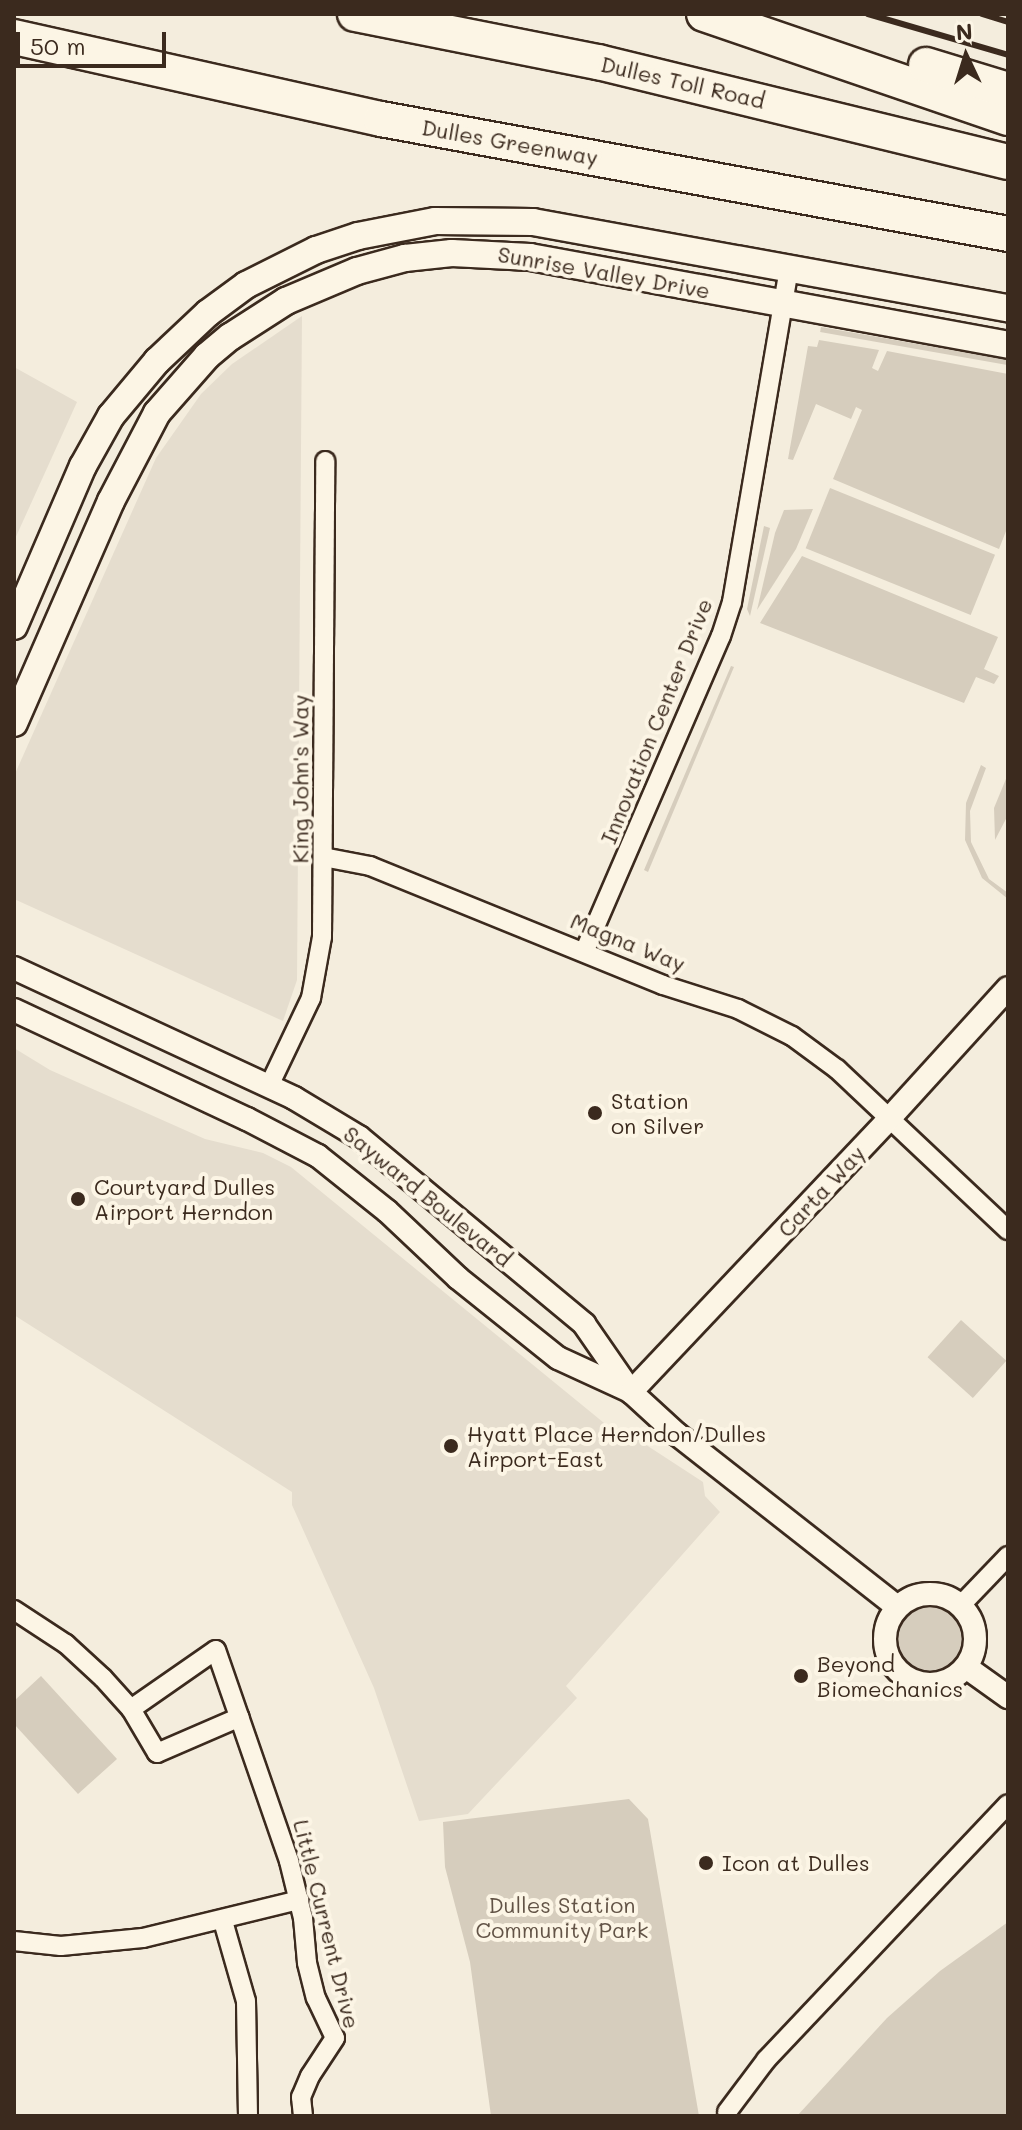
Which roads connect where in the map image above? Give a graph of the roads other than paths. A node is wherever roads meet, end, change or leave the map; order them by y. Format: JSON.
{"nodes":[{"id":1,"x":355,"y":14,"type":"edge"},
{"id":2,"x":704,"y":14,"type":"edge"},
{"id":3,"x":736,"y":14,"type":"edge"},
{"id":4,"x":14,"y":37,"type":"edge"},
{"id":5,"x":1008,"y":90,"type":"edge"},
{"id":6,"x":1008,"y":118,"type":"edge"},
{"id":7,"x":1008,"y":162,"type":"edge"},
{"id":8,"x":1008,"y":234,"type":"edge"},
{"id":9,"x":789,"y":268,"type":"junction"},
{"id":10,"x":782,"y":303,"type":"junction"},
{"id":11,"x":1008,"y":308,"type":"edge"},
{"id":12,"x":1008,"y":345,"type":"edge"},
{"id":13,"x":325,"y":461,"type":"dead end"},
{"id":14,"x":14,"y":626,"type":"edge"},
{"id":15,"x":14,"y":723,"type":"edge"},
{"id":16,"x":323,"y":857,"type":"junction"},
{"id":17,"x":585,"y":950,"type":"junction"},
{"id":18,"x":14,"y":968,"type":"edge"},
{"id":19,"x":1008,"y":988,"type":"edge"},
{"id":20,"x":14,"y":1010,"type":"edge"},
{"id":21,"x":269,"y":1086,"type":"junction"},
{"id":22,"x":888,"y":1120,"type":"junction"},
{"id":23,"x":1008,"y":1230,"type":"edge"},
{"id":24,"x":631,"y":1392,"type":"junction"},
{"id":25,"x":1008,"y":1556,"type":"edge"},
{"id":26,"x":961,"y":1605,"type":"junction"},
{"id":27,"x":897,"y":1607,"type":"junction"},
{"id":28,"x":14,"y":1610,"type":"edge"},
{"id":29,"x":966,"y":1667,"type":"junction"},
{"id":30,"x":1008,"y":1697,"type":"edge"},
{"id":31,"x":131,"y":1709,"type":"junction"},
{"id":32,"x":240,"y":1717,"type":"junction"},
{"id":33,"x":1008,"y":1804,"type":"edge"},
{"id":34,"x":299,"y":1900,"type":"junction"},
{"id":35,"x":223,"y":1921,"type":"junction"},
{"id":36,"x":14,"y":1941,"type":"edge"},
{"id":37,"x":727,"y":2112,"type":"dead end"},
{"id":38,"x":248,"y":2116,"type":"edge"},
{"id":39,"x":303,"y":2116,"type":"edge"}],
"edges":[{"from":1,"to":7,"type":"highway","name":"Dulles Toll Road"},
{"from":2,"to":6,"type":"highway"},
{"from":3,"to":5,"type":"highway"},
{"from":4,"to":8,"type":"highway","name":"Dulles Greenway"},
{"from":9,"to":10,"type":"street","name":"Innovation Center Drive"},
{"from":9,"to":11,"type":"main road","name":"Sunrise Valley Drive"},
{"from":9,"to":14,"type":"main road","name":"Sunrise Valley Drive"},
{"from":10,"to":12,"type":"main road","name":"Sunrise Valley Drive"},
{"from":10,"to":15,"type":"main road","name":"Sunrise Valley Drive"},
{"from":10,"to":17,"type":"street","name":"Innovation Center Drive"},
{"from":13,"to":16,"type":"street","name":"King John's Way"},
{"from":16,"to":17,"type":"street","name":"Magna Way"},
{"from":16,"to":21,"type":"street","name":"King John's Way"},
{"from":17,"to":22,"type":"street","name":"Magna Way"},
{"from":18,"to":21,"type":"street","name":"Sayward Boulevard"},
{"from":19,"to":22,"type":"street","name":"Carta Way"},
{"from":20,"to":24,"type":"street","name":"Sayward Boulevard"},
{"from":21,"to":24,"type":"street","name":"Sayward Boulevard"},
{"from":22,"to":23,"type":"street","name":"Magna Way"},
{"from":22,"to":24,"type":"street","name":"Carta Way"},
{"from":24,"to":27,"type":"street","name":"Sayward Boulevard"},
{"from":25,"to":26,"type":"street"},
{"from":26,"to":27,"type":"street"},
{"from":26,"to":29,"type":"street"},
{"from":27,"to":29,"type":"street"},
{"from":28,"to":31,"type":"street"},
{"from":29,"to":30,"type":"street"},
{"from":31,"to":32,"type":"street"},
{"from":31,"to":32,"type":"street","name":"Little Current Drive"},
{"from":32,"to":34,"type":"street","name":"Little Current Drive"},
{"from":33,"to":37,"type":"street"},
{"from":34,"to":35,"type":"street"},
{"from":34,"to":39,"type":"street","name":"Little Current Drive"},
{"from":35,"to":36,"type":"street"},
{"from":35,"to":38,"type":"street"}]}
